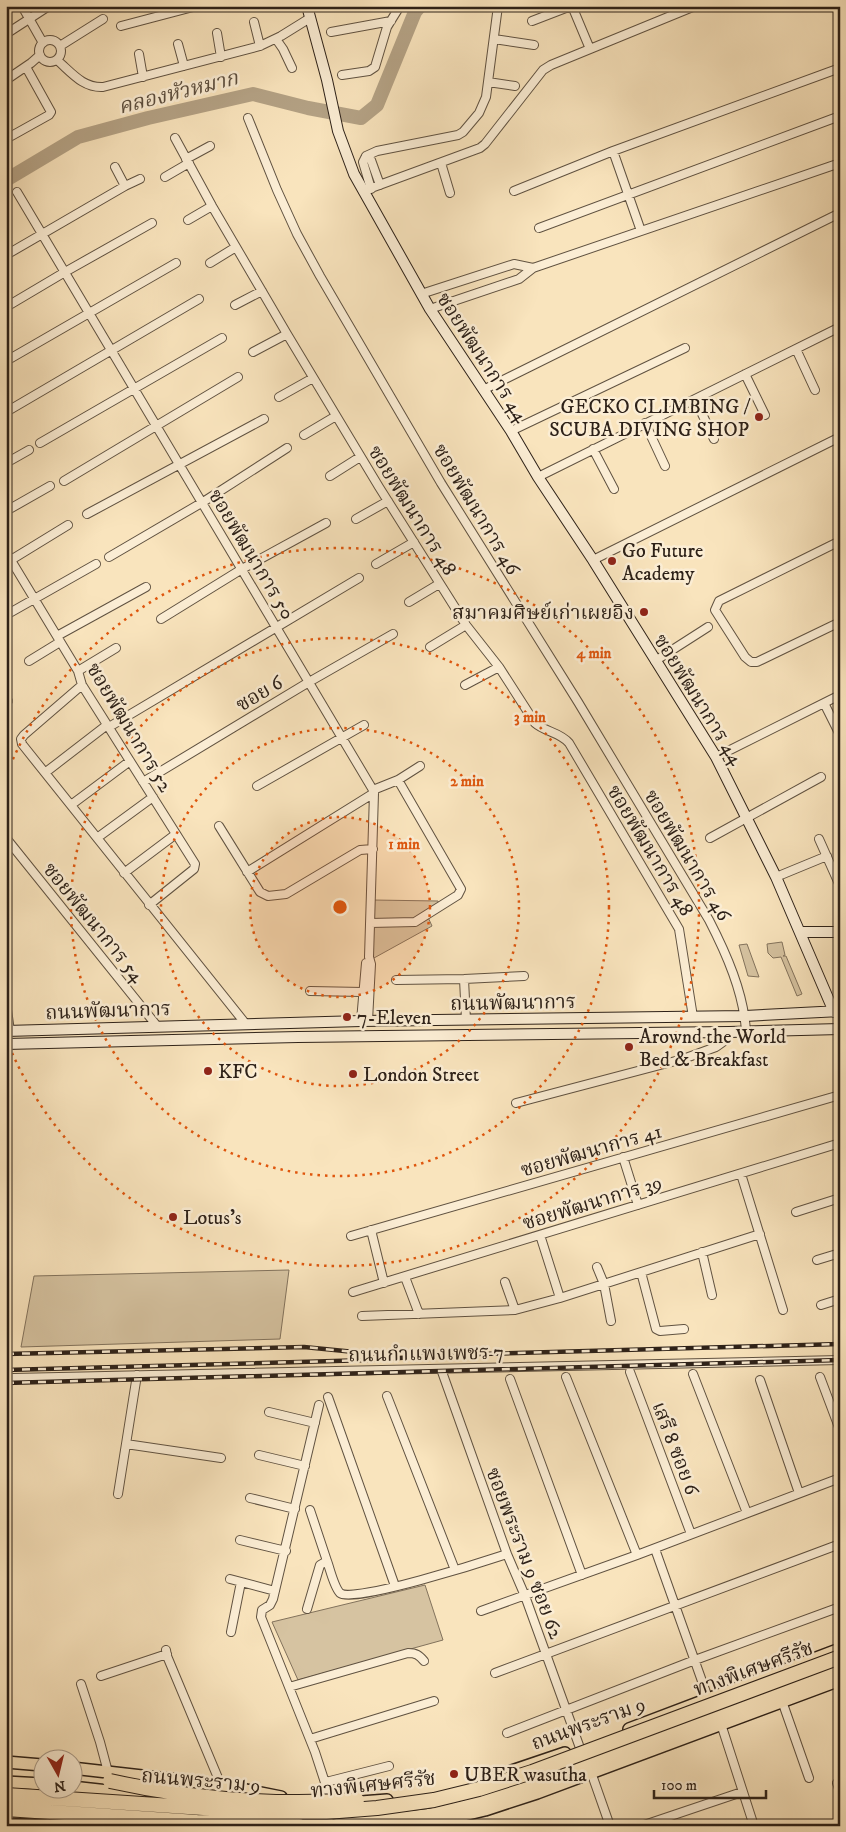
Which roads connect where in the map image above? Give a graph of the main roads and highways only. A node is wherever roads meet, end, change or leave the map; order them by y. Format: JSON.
{"nodes":[{"id":1,"x":307,"y":6,"type":"edge"},
{"id":2,"x":800,"y":932,"type":"junction"},
{"id":3,"x":840,"y":932,"type":"edge"},
{"id":4,"x":837,"y":1012,"type":"edge"},
{"id":5,"x":840,"y":1029,"type":"edge"},
{"id":6,"x":8,"y":1031,"type":"edge"},
{"id":7,"x":6,"y":1044,"type":"edge"},
{"id":8,"x":840,"y":1649,"type":"edge"},
{"id":9,"x":840,"y":1657,"type":"edge"},
{"id":10,"x":840,"y":1672,"type":"edge"},
{"id":11,"x":840,"y":1680,"type":"edge"},
{"id":12,"x":6,"y":1762,"type":"edge"},
{"id":13,"x":32,"y":1764,"type":"edge"},
{"id":14,"x":82,"y":1770,"type":"edge"},
{"id":15,"x":109,"y":1777,"type":"junction"},
{"id":16,"x":6,"y":1782,"type":"edge"},
{"id":17,"x":32,"y":1783,"type":"edge"},
{"id":18,"x":82,"y":1788,"type":"edge"},
{"id":19,"x":6,"y":1795,"type":"edge"},
{"id":20,"x":155,"y":1796,"type":"junction"},
{"id":21,"x":333,"y":1804,"type":"junction"},
{"id":22,"x":400,"y":1805,"type":"junction"},
{"id":23,"x":6,"y":1809,"type":"edge"},
{"id":24,"x":414,"y":1822,"type":"edge"},
{"id":25,"x":6,"y":1824,"type":"edge"},
{"id":26,"x":45,"y":1826,"type":"edge"},
{"id":27,"x":149,"y":1826,"type":"edge"},
{"id":28,"x":299,"y":1826,"type":"edge"},
{"id":29,"x":337,"y":1826,"type":"edge"},
{"id":30,"x":398,"y":1826,"type":"edge"}],
"edges":[{"from":1,"to":2,"type":"main road","name":"ซอยพัฒนาการ 44"},
{"from":2,"to":3,"type":"main road"},
{"from":2,"to":4,"type":"main road","name":"ซอยพัฒนาการ 44"},
{"from":4,"to":6,"type":"main road","name":"ถนนพัฒนาการ"},
{"from":5,"to":7,"type":"main road","name":"ถนนพัฒนาการ"},
{"from":8,"to":21,"type":"main road","name":"ถนนพระราม 9"},
{"from":9,"to":22,"type":"highway","name":"ทางพิเศษศรีรัช","bridge":true},
{"from":10,"to":24,"type":"highway","name":"ทางพิเศษศรีรัช"},
{"from":11,"to":24,"type":"main road"},
{"from":12,"to":13,"type":"main road"},
{"from":14,"to":15,"type":"main road"},
{"from":15,"to":21,"type":"main road"},
{"from":15,"to":22,"type":"highway","bridge":true},
{"from":16,"to":17,"type":"main road"},
{"from":18,"to":20,"type":"main road","name":"ถนนพระราม 9"},
{"from":19,"to":22,"type":"highway","name":"ทางพิเศษศรีรัช","bridge":true},
{"from":20,"to":21,"type":"main road","name":"ถนนพระราม 9"},
{"from":20,"to":27,"type":"main road"},
{"from":23,"to":28,"type":"highway","name":"ทางพิเศษศรีรัช","bridge":true},
{"from":24,"to":29,"type":"highway","name":"ทางพิเศษศรีรัช"},
{"from":24,"to":30,"type":"highway"},
{"from":25,"to":26,"type":"main road"}]}
